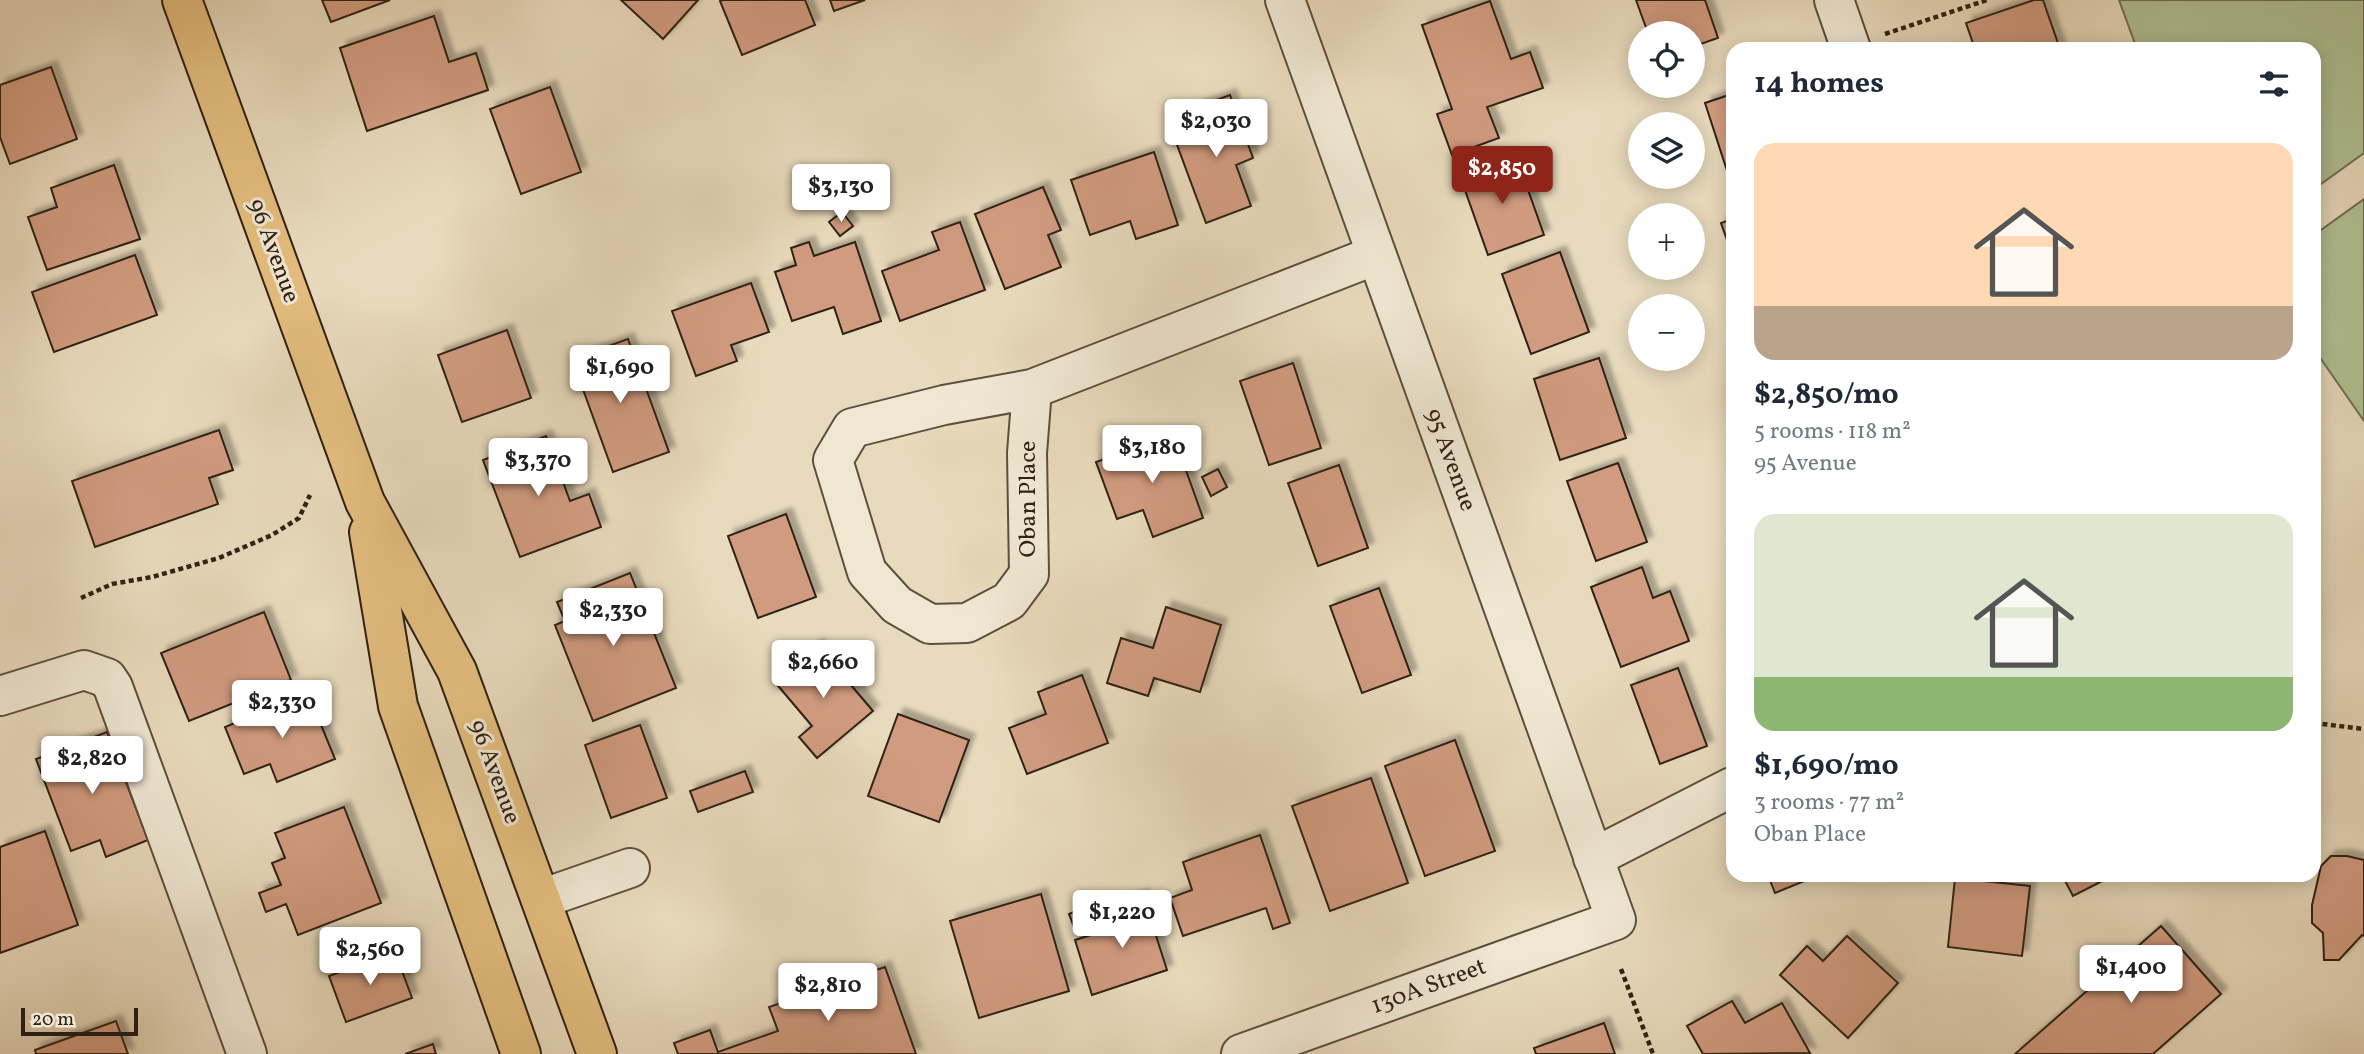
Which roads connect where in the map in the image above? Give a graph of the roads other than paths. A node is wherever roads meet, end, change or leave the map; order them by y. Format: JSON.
{"nodes":[{"id":1,"x":182,"y":0,"type":"edge"},
{"id":2,"x":1285,"y":0,"type":"edge"},
{"id":3,"x":1834,"y":0,"type":"edge"},
{"id":4,"x":1865,"y":42,"type":"edge"},
{"id":5,"x":1376,"y":256,"type":"junction"},
{"id":6,"x":1032,"y":389,"type":"junction"},
{"id":7,"x":365,"y":502,"type":"junction"},
{"id":8,"x":0,"y":696,"type":"edge"},
{"id":9,"x":1726,"y":790,"type":"edge"},
{"id":10,"x":1593,"y":858,"type":"junction"},
{"id":11,"x":630,"y":868,"type":"dead end"},
{"id":12,"x":541,"y":899,"type":"junction"},
{"id":13,"x":1616,"y":920,"type":"joint"},
{"id":14,"x":247,"y":1054,"type":"edge"},
{"id":15,"x":521,"y":1054,"type":"edge"},
{"id":16,"x":597,"y":1054,"type":"edge"},
{"id":17,"x":1241,"y":1054,"type":"edge"}],
"edges":[{"from":1,"to":7,"type":"main road","name":"96 Avenue"},
{"from":2,"to":5,"type":"street","name":"95 Avenue"},
{"from":3,"to":4,"type":"street"},
{"from":5,"to":6,"type":"street","name":"Oban Place"},
{"from":5,"to":10,"type":"street","name":"95 Avenue"},
{"from":6,"to":6,"type":"street","name":"Oban Place"},
{"from":7,"to":12,"type":"main road","name":"96 Avenue"},
{"from":7,"to":15,"type":"main road","name":"96 Avenue"},
{"from":8,"to":14,"type":"street"},
{"from":9,"to":10,"type":"street"},
{"from":10,"to":13,"type":"street","name":"95 Avenue"},
{"from":11,"to":12,"type":"street"},
{"from":12,"to":16,"type":"main road","name":"96 Avenue"},
{"from":13,"to":17,"type":"street","name":"130A Street"}]}
